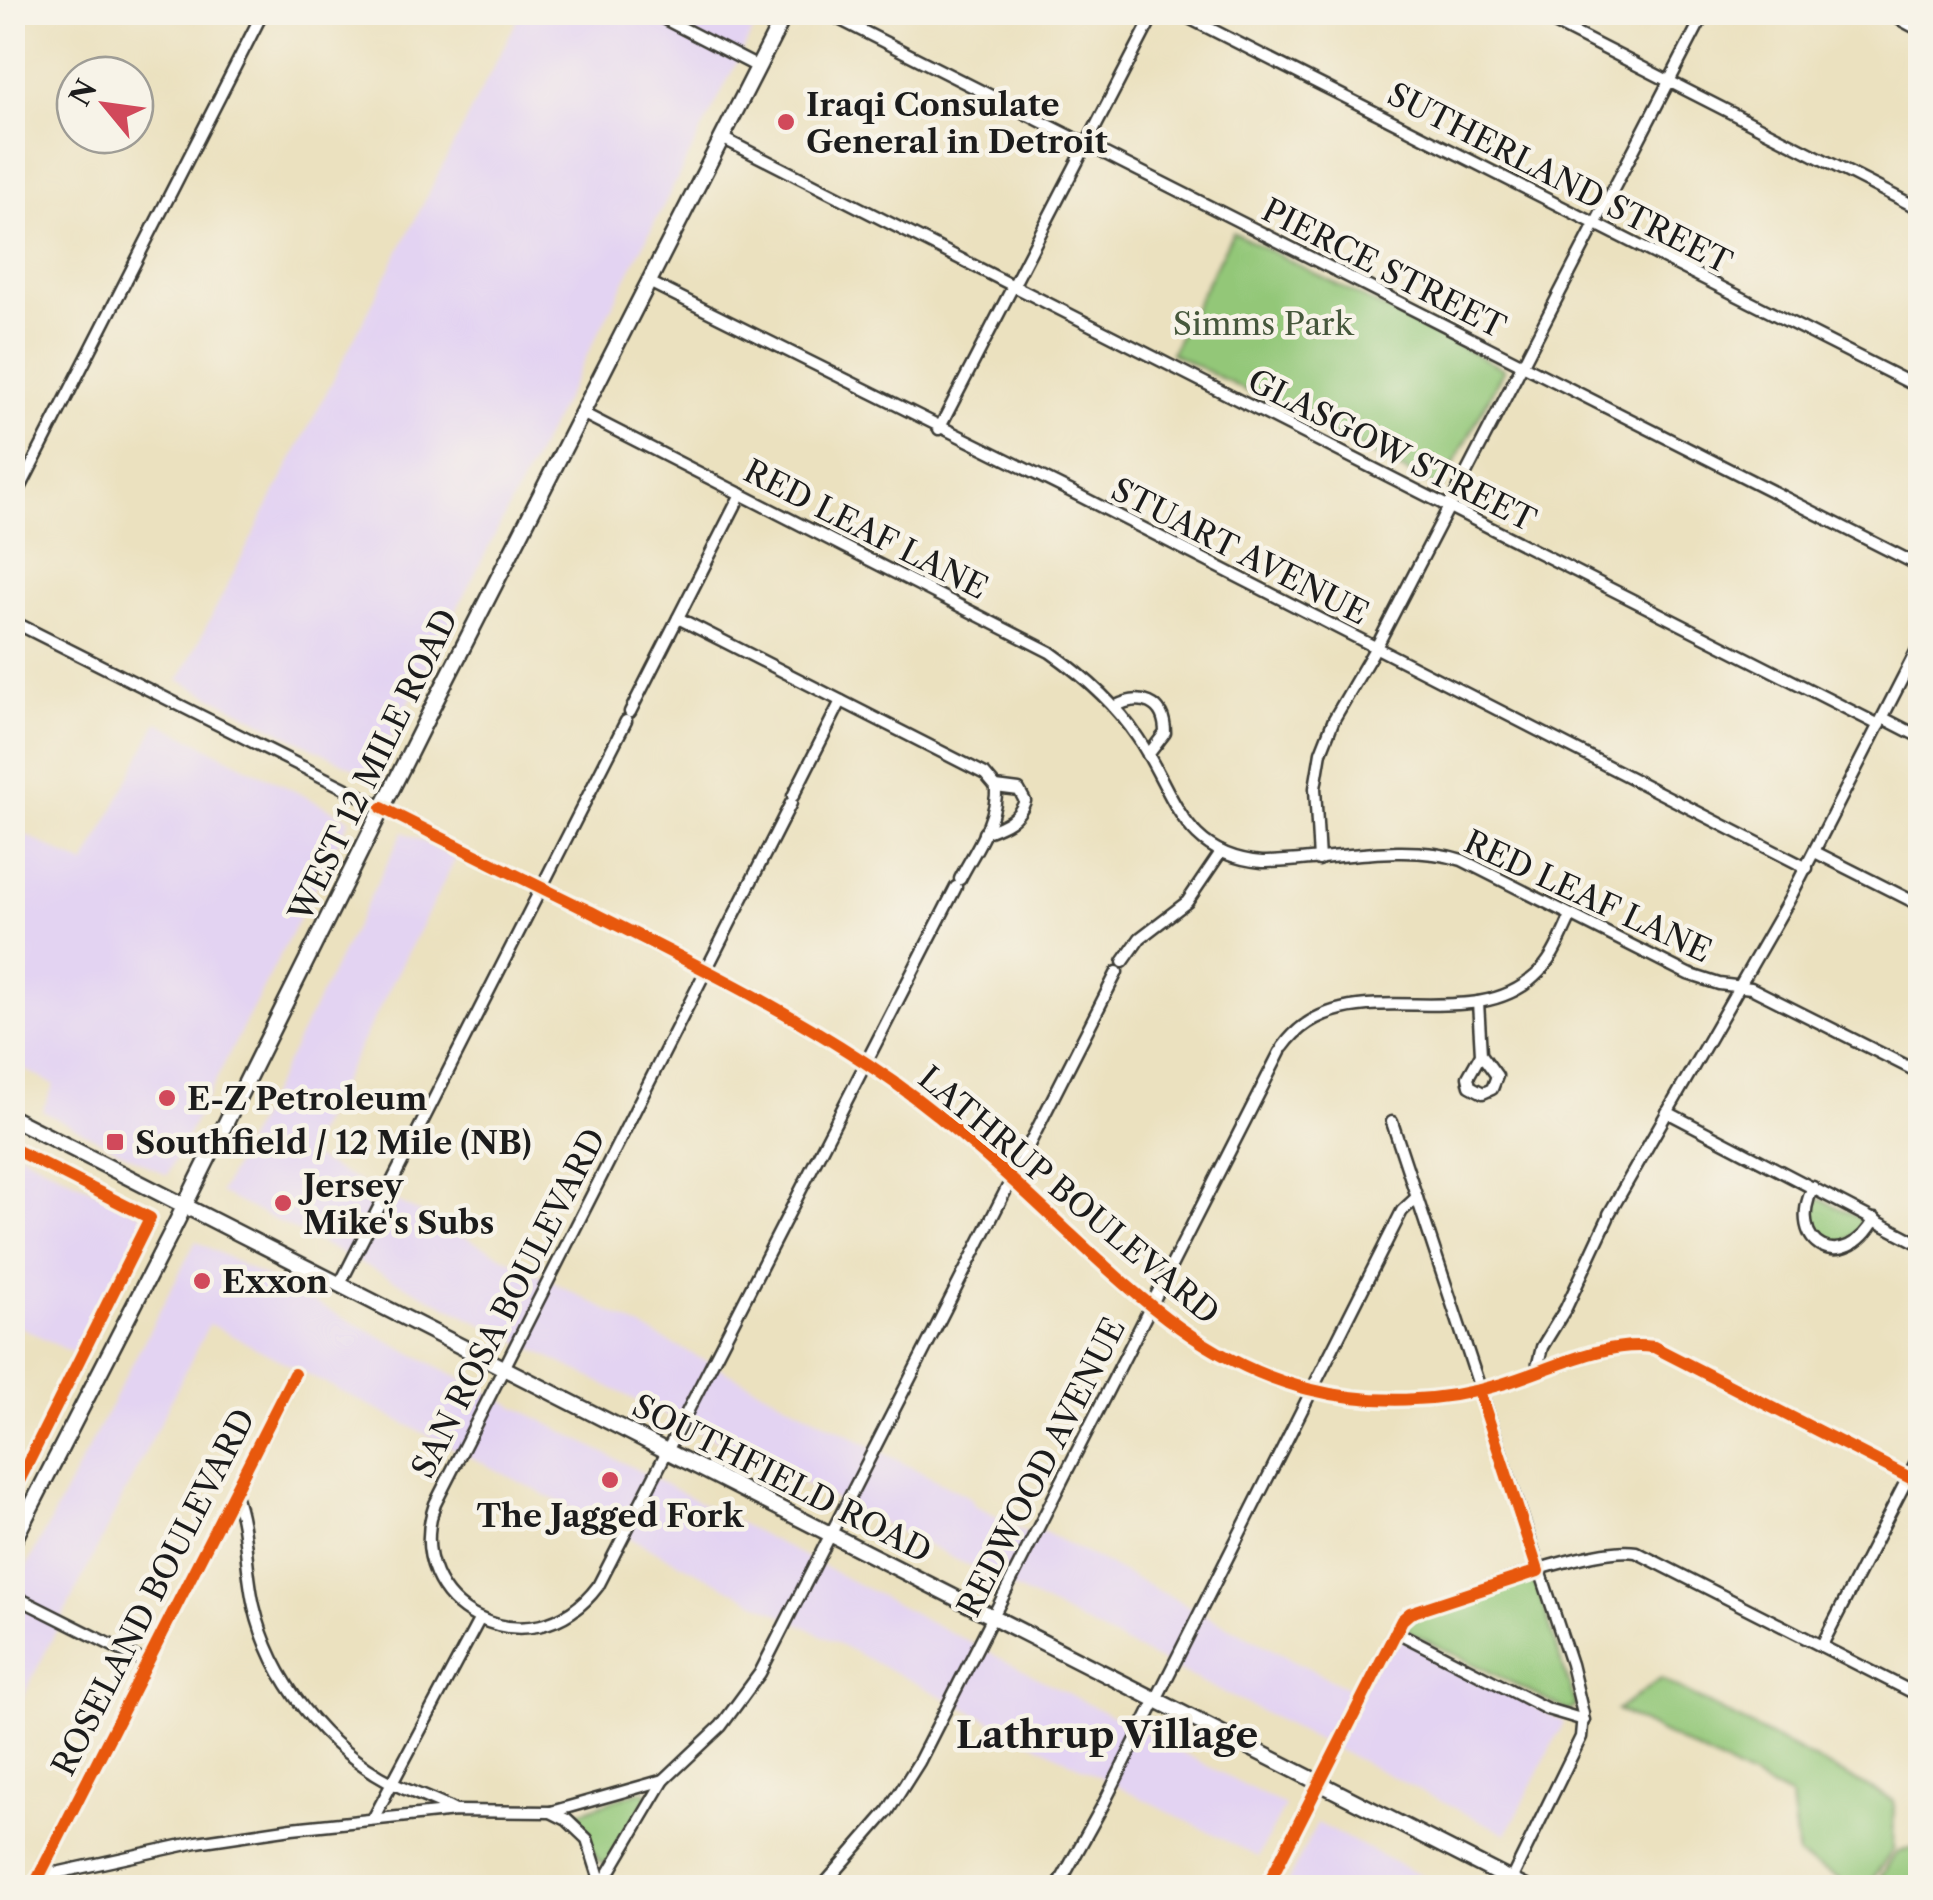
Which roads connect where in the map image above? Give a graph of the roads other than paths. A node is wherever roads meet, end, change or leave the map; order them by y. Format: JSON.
{"nodes":[{"id":1,"x":263,"y":12,"type":"edge"},
{"id":2,"x":652,"y":12,"type":"edge"},
{"id":3,"x":786,"y":12,"type":"edge"},
{"id":4,"x":825,"y":12,"type":"edge"},
{"id":5,"x":1155,"y":12,"type":"edge"},
{"id":6,"x":1177,"y":12,"type":"edge"},
{"id":7,"x":1532,"y":12,"type":"edge"},
{"id":8,"x":1704,"y":12,"type":"edge"},
{"id":9,"x":1886,"y":12,"type":"edge"},
{"id":10,"x":1920,"y":30,"type":"edge"},
{"id":11,"x":758,"y":67,"type":"junction"},
{"id":12,"x":1668,"y":82,"type":"junction"},
{"id":13,"x":722,"y":138,"type":"junction"},
{"id":14,"x":1087,"y":146,"type":"junction"},
{"id":15,"x":1920,"y":209,"type":"edge"},
{"id":16,"x":1595,"y":223,"type":"junction"},
{"id":17,"x":648,"y":282,"type":"junction"},
{"id":18,"x":1012,"y":287,"type":"junction"},
{"id":19,"x":1522,"y":366,"type":"junction"},
{"id":20,"x":1920,"y":388,"type":"edge"},
{"id":21,"x":582,"y":413,"type":"junction"},
{"id":22,"x":939,"y":429,"type":"junction"},
{"id":23,"x":742,"y":494,"type":"junction"},
{"id":24,"x":12,"y":504,"type":"edge"},
{"id":25,"x":1448,"y":507,"type":"junction"},
{"id":26,"x":1920,"y":566,"type":"edge"},
{"id":27,"x":678,"y":618,"type":"junction"},
{"id":28,"x":12,"y":622,"type":"edge"},
{"id":29,"x":1920,"y":644,"type":"edge"},
{"id":30,"x":1375,"y":650,"type":"junction"},
{"id":31,"x":841,"y":701,"type":"junction"},
{"id":32,"x":1114,"y":707,"type":"junction"},
{"id":33,"x":1881,"y":722,"type":"junction"},
{"id":34,"x":1920,"y":737,"type":"edge"},
{"id":35,"x":1148,"y":755,"type":"junction"},
{"id":36,"x":996,"y":786,"type":"junction"},
{"id":37,"x":382,"y":808,"type":"junction"},
{"id":38,"x":984,"y":833,"type":"junction"},
{"id":39,"x":1220,"y":852,"type":"junction"},
{"id":40,"x":1815,"y":852,"type":"junction"},
{"id":41,"x":1319,"y":860,"type":"junction"},
{"id":42,"x":1806,"y":868,"type":"junction"},
{"id":43,"x":540,"y":888,"type":"junction"},
{"id":44,"x":1920,"y":905,"type":"edge"},
{"id":45,"x":1571,"y":916,"type":"junction"},
{"id":46,"x":705,"y":969,"type":"junction"},
{"id":47,"x":1740,"y":986,"type":"junction"},
{"id":48,"x":1478,"y":1002,"type":"junction"},
{"id":49,"x":1482,"y":1054,"type":"dead end"},
{"id":50,"x":865,"y":1062,"type":"junction"},
{"id":51,"x":1920,"y":1073,"type":"edge"},
{"id":52,"x":1667,"y":1112,"type":"junction"},
{"id":53,"x":12,"y":1118,"type":"edge"},
{"id":54,"x":1392,"y":1122,"type":"dead end"},
{"id":55,"x":1011,"y":1180,"type":"junction"},
{"id":56,"x":1813,"y":1188,"type":"junction"},
{"id":57,"x":1417,"y":1197,"type":"junction"},
{"id":58,"x":185,"y":1205,"type":"junction"},
{"id":59,"x":1875,"y":1219,"type":"junction"},
{"id":60,"x":1920,"y":1244,"type":"edge"},
{"id":61,"x":340,"y":1284,"type":"junction"},
{"id":62,"x":1150,"y":1308,"type":"junction"},
{"id":63,"x":504,"y":1368,"type":"junction"},
{"id":64,"x":1536,"y":1372,"type":"junction"},
{"id":65,"x":294,"y":1374,"type":"dead end"},
{"id":66,"x":1312,"y":1390,"type":"junction"},
{"id":67,"x":1479,"y":1390,"type":"junction"},
{"id":68,"x":668,"y":1450,"type":"junction"},
{"id":69,"x":1920,"y":1454,"type":"edge"},
{"id":70,"x":1909,"y":1477,"type":"junction"},
{"id":71,"x":1920,"y":1483,"type":"edge"},
{"id":72,"x":234,"y":1492,"type":"junction"},
{"id":73,"x":831,"y":1534,"type":"junction"},
{"id":74,"x":12,"y":1544,"type":"edge"},
{"id":75,"x":1538,"y":1571,"type":"junction"},
{"id":76,"x":12,"y":1594,"type":"edge"},
{"id":77,"x":993,"y":1617,"type":"junction"},
{"id":78,"x":478,"y":1620,"type":"junction"},
{"id":79,"x":1396,"y":1632,"type":"junction"},
{"id":80,"x":1822,"y":1646,"type":"junction"},
{"id":81,"x":147,"y":1664,"type":"junction"},
{"id":82,"x":1920,"y":1696,"type":"edge"},
{"id":83,"x":1156,"y":1699,"type":"junction"},
{"id":84,"x":1584,"y":1720,"type":"junction"},
{"id":85,"x":664,"y":1780,"type":"junction"},
{"id":86,"x":1320,"y":1782,"type":"junction"},
{"id":87,"x":392,"y":1783,"type":"junction"},
{"id":88,"x":456,"y":1811,"type":"junction"},
{"id":89,"x":551,"y":1812,"type":"junction"},
{"id":90,"x":373,"y":1819,"type":"junction"},
{"id":91,"x":42,"y":1870,"type":"junction"},
{"id":92,"x":1509,"y":1884,"type":"edge"},
{"id":93,"x":600,"y":1886,"type":"edge"},
{"id":94,"x":33,"y":1888,"type":"edge"},
{"id":95,"x":821,"y":1888,"type":"edge"},
{"id":96,"x":1057,"y":1888,"type":"edge"},
{"id":97,"x":1266,"y":1888,"type":"edge"},
{"id":98,"x":1526,"y":1888,"type":"edge"}],
"edges":[{"from":1,"to":24,"type":"street"},
{"from":2,"to":11,"type":"street"},
{"from":3,"to":11,"type":"main road","name":"WEST 12 MILE ROAD"},
{"from":4,"to":14,"type":"street","name":"PIERCE STREET"},
{"from":5,"to":14,"type":"street"},
{"from":6,"to":16,"type":"street","name":"SUTHERLAND STREET"},
{"from":7,"to":12,"type":"street"},
{"from":8,"to":12,"type":"street"},
{"from":9,"to":10,"type":"street"},
{"from":11,"to":13,"type":"main road","name":"WEST 12 MILE ROAD"},
{"from":12,"to":15,"type":"street"},
{"from":12,"to":16,"type":"street"},
{"from":13,"to":17,"type":"main road","name":"WEST 12 MILE ROAD"},
{"from":13,"to":18,"type":"street","name":"GLASGOW STREET"},
{"from":14,"to":18,"type":"street"},
{"from":14,"to":19,"type":"street","name":"PIERCE STREET"},
{"from":16,"to":19,"type":"street"},
{"from":16,"to":20,"type":"street","name":"SUTHERLAND STREET"},
{"from":17,"to":21,"type":"main road","name":"WEST 12 MILE ROAD"},
{"from":17,"to":22,"type":"street","name":"STUART AVENUE"},
{"from":18,"to":22,"type":"street"},
{"from":18,"to":25,"type":"street","name":"GLASGOW STREET"},
{"from":19,"to":25,"type":"street"},
{"from":19,"to":26,"type":"street","name":"PIERCE STREET"},
{"from":21,"to":23,"type":"street","name":"RED LEAF LANE"},
{"from":21,"to":37,"type":"main road","name":"WEST 12 MILE ROAD"},
{"from":22,"to":30,"type":"street","name":"STUART AVENUE"},
{"from":23,"to":27,"type":"street"},
{"from":23,"to":32,"type":"street","name":"RED LEAF LANE"},
{"from":25,"to":30,"type":"street"},
{"from":25,"to":33,"type":"street","name":"GLASGOW STREET"},
{"from":27,"to":31,"type":"street"},
{"from":27,"to":43,"type":"street"},
{"from":28,"to":37,"type":"street","name":"LATHRUP BOULEVARD"},
{"from":29,"to":33,"type":"street"},
{"from":30,"to":41,"type":"street"},
{"from":30,"to":42,"type":"street","name":"STUART AVENUE"},
{"from":31,"to":36,"type":"street"},
{"from":31,"to":46,"type":"street","name":"SAN ROSA BOULEVARD"},
{"from":32,"to":35,"type":"street","name":"RED LEAF LANE"},
{"from":32,"to":35,"type":"street"},
{"from":33,"to":34,"type":"street","name":"GLASGOW STREET"},
{"from":33,"to":40,"type":"street"},
{"from":35,"to":39,"type":"street","name":"RED LEAF LANE"},
{"from":36,"to":38,"type":"street"},
{"from":36,"to":38,"type":"street"},
{"from":37,"to":43,"type":"street","name":"LATHRUP BOULEVARD"},
{"from":37,"to":58,"type":"main road","name":"WEST 12 MILE ROAD"},
{"from":38,"to":50,"type":"street"},
{"from":39,"to":41,"type":"street","name":"RED LEAF LANE"},
{"from":39,"to":55,"type":"street"},
{"from":40,"to":42,"type":"street"},
{"from":40,"to":44,"type":"street"},
{"from":41,"to":45,"type":"street","name":"RED LEAF LANE"},
{"from":42,"to":47,"type":"street"},
{"from":43,"to":46,"type":"street","name":"LATHRUP BOULEVARD"},
{"from":43,"to":61,"type":"street"},
{"from":45,"to":47,"type":"street","name":"RED LEAF LANE"},
{"from":45,"to":48,"type":"street","name":"REDWOOD AVENUE"},
{"from":46,"to":50,"type":"street","name":"LATHRUP BOULEVARD"},
{"from":46,"to":63,"type":"street","name":"SAN ROSA BOULEVARD"},
{"from":47,"to":51,"type":"street","name":"RED LEAF LANE"},
{"from":47,"to":52,"type":"street"},
{"from":48,"to":49,"type":"street"},
{"from":48,"to":62,"type":"street","name":"REDWOOD AVENUE"},
{"from":50,"to":55,"type":"street","name":"LATHRUP BOULEVARD"},
{"from":50,"to":68,"type":"street"},
{"from":52,"to":56,"type":"street"},
{"from":52,"to":64,"type":"street"},
{"from":53,"to":58,"type":"main road","name":"SOUTHFIELD ROAD"},
{"from":54,"to":57,"type":"street"},
{"from":55,"to":62,"type":"street","name":"LATHRUP BOULEVARD"},
{"from":55,"to":73,"type":"street"},
{"from":56,"to":59,"type":"street"},
{"from":56,"to":59,"type":"street"},
{"from":57,"to":66,"type":"street"},
{"from":57,"to":67,"type":"street"},
{"from":58,"to":61,"type":"main road","name":"SOUTHFIELD ROAD"},
{"from":58,"to":74,"type":"main road","name":"WEST 12 MILE ROAD"},
{"from":59,"to":60,"type":"street"},
{"from":61,"to":63,"type":"main road","name":"SOUTHFIELD ROAD"},
{"from":62,"to":66,"type":"street","name":"LATHRUP BOULEVARD"},
{"from":62,"to":77,"type":"street","name":"REDWOOD AVENUE"},
{"from":63,"to":68,"type":"main road","name":"SOUTHFIELD ROAD"},
{"from":63,"to":78,"type":"street","name":"SAN ROSA BOULEVARD"},
{"from":64,"to":67,"type":"street","name":"LATHRUP BOULEVARD"},
{"from":64,"to":70,"type":"street","name":"LATHRUP BOULEVARD"},
{"from":65,"to":72,"type":"street","name":"ROSELAND BOULEVARD"},
{"from":66,"to":67,"type":"street","name":"LATHRUP BOULEVARD"},
{"from":66,"to":83,"type":"street"},
{"from":67,"to":75,"type":"street"},
{"from":68,"to":73,"type":"main road","name":"SOUTHFIELD ROAD"},
{"from":68,"to":78,"type":"street"},
{"from":69,"to":70,"type":"street"},
{"from":70,"to":71,"type":"street","name":"LATHRUP BOULEVARD"},
{"from":70,"to":80,"type":"street"},
{"from":72,"to":81,"type":"street","name":"ROSELAND BOULEVARD"},
{"from":72,"to":87,"type":"street"},
{"from":73,"to":77,"type":"main road","name":"SOUTHFIELD ROAD"},
{"from":73,"to":85,"type":"street"},
{"from":75,"to":79,"type":"street"},
{"from":75,"to":80,"type":"street"},
{"from":75,"to":84,"type":"street"},
{"from":76,"to":81,"type":"street"},
{"from":77,"to":83,"type":"main road","name":"SOUTHFIELD ROAD"},
{"from":77,"to":95,"type":"street","name":"REDWOOD AVENUE"},
{"from":78,"to":87,"type":"street"},
{"from":79,"to":84,"type":"street"},
{"from":79,"to":86,"type":"street"},
{"from":80,"to":82,"type":"street"},
{"from":81,"to":91,"type":"street","name":"ROSELAND BOULEVARD"},
{"from":83,"to":86,"type":"main road","name":"SOUTHFIELD ROAD"},
{"from":83,"to":96,"type":"street"},
{"from":84,"to":92,"type":"street"},
{"from":85,"to":89,"type":"street"},
{"from":85,"to":93,"type":"street"},
{"from":86,"to":92,"type":"main road","name":"SOUTHFIELD ROAD"},
{"from":86,"to":97,"type":"street"},
{"from":87,"to":88,"type":"street"},
{"from":87,"to":90,"type":"street"},
{"from":88,"to":89,"type":"street"},
{"from":88,"to":90,"type":"street"},
{"from":89,"to":93,"type":"street"},
{"from":90,"to":91,"type":"street"},
{"from":91,"to":94,"type":"street","name":"ROSELAND BOULEVARD"},
{"from":92,"to":98,"type":"main road","name":"SOUTHFIELD ROAD"}]}
